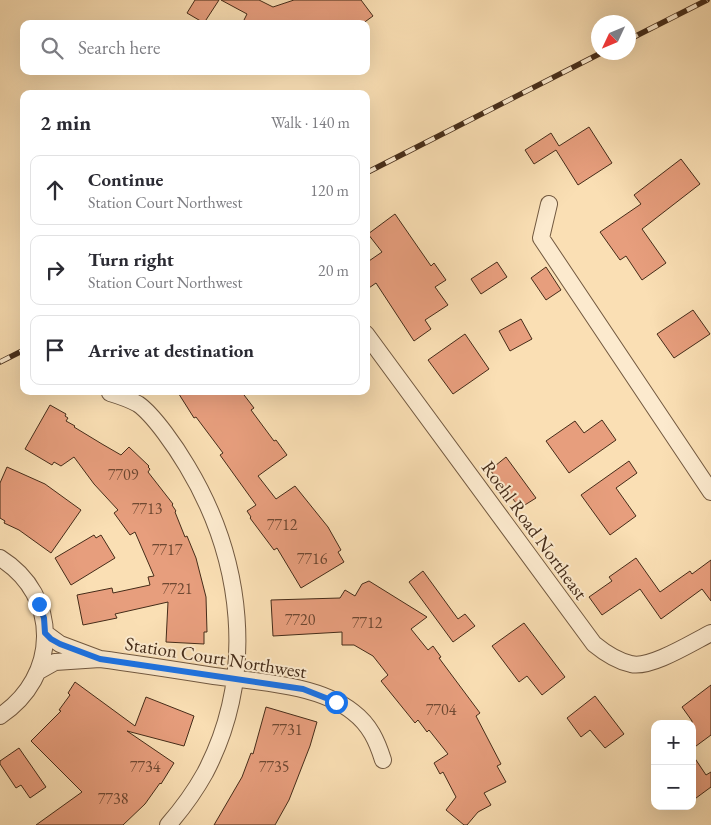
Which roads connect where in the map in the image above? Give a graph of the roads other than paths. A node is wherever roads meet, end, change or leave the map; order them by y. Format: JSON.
{"nodes":[{"id":1,"x":549,"y":204,"type":"dead end"},
{"id":2,"x":370,"y":339,"type":"edge"},
{"id":3,"x":116,"y":395,"type":"edge"},
{"id":4,"x":711,"y":492,"type":"edge"},
{"id":5,"x":0,"y":558,"type":"edge"},
{"id":6,"x":45,"y":633,"type":"junction"},
{"id":7,"x":711,"y":633,"type":"edge"},
{"id":8,"x":100,"y":659,"type":"junction"},
{"id":9,"x":39,"y":671,"type":"junction"},
{"id":10,"x":235,"y":678,"type":"junction"},
{"id":11,"x":0,"y":716,"type":"edge"},
{"id":12,"x":383,"y":760,"type":"dead end"},
{"id":13,"x":168,"y":825,"type":"edge"}],
"edges":[{"from":1,"to":4,"type":"street"},
{"from":2,"to":7,"type":"street","name":"Roehl Road Northeast"},
{"from":3,"to":10,"type":"street"},
{"from":5,"to":6,"type":"street"},
{"from":6,"to":8,"type":"street","name":"Station Court Northwest"},
{"from":6,"to":9,"type":"street"},
{"from":8,"to":9,"type":"street","name":"Station Court Northwest"},
{"from":8,"to":10,"type":"street","name":"Station Court Northwest"},
{"from":9,"to":11,"type":"street"},
{"from":10,"to":12,"type":"street","name":"Station Court Northwest"},
{"from":10,"to":13,"type":"street"}]}
